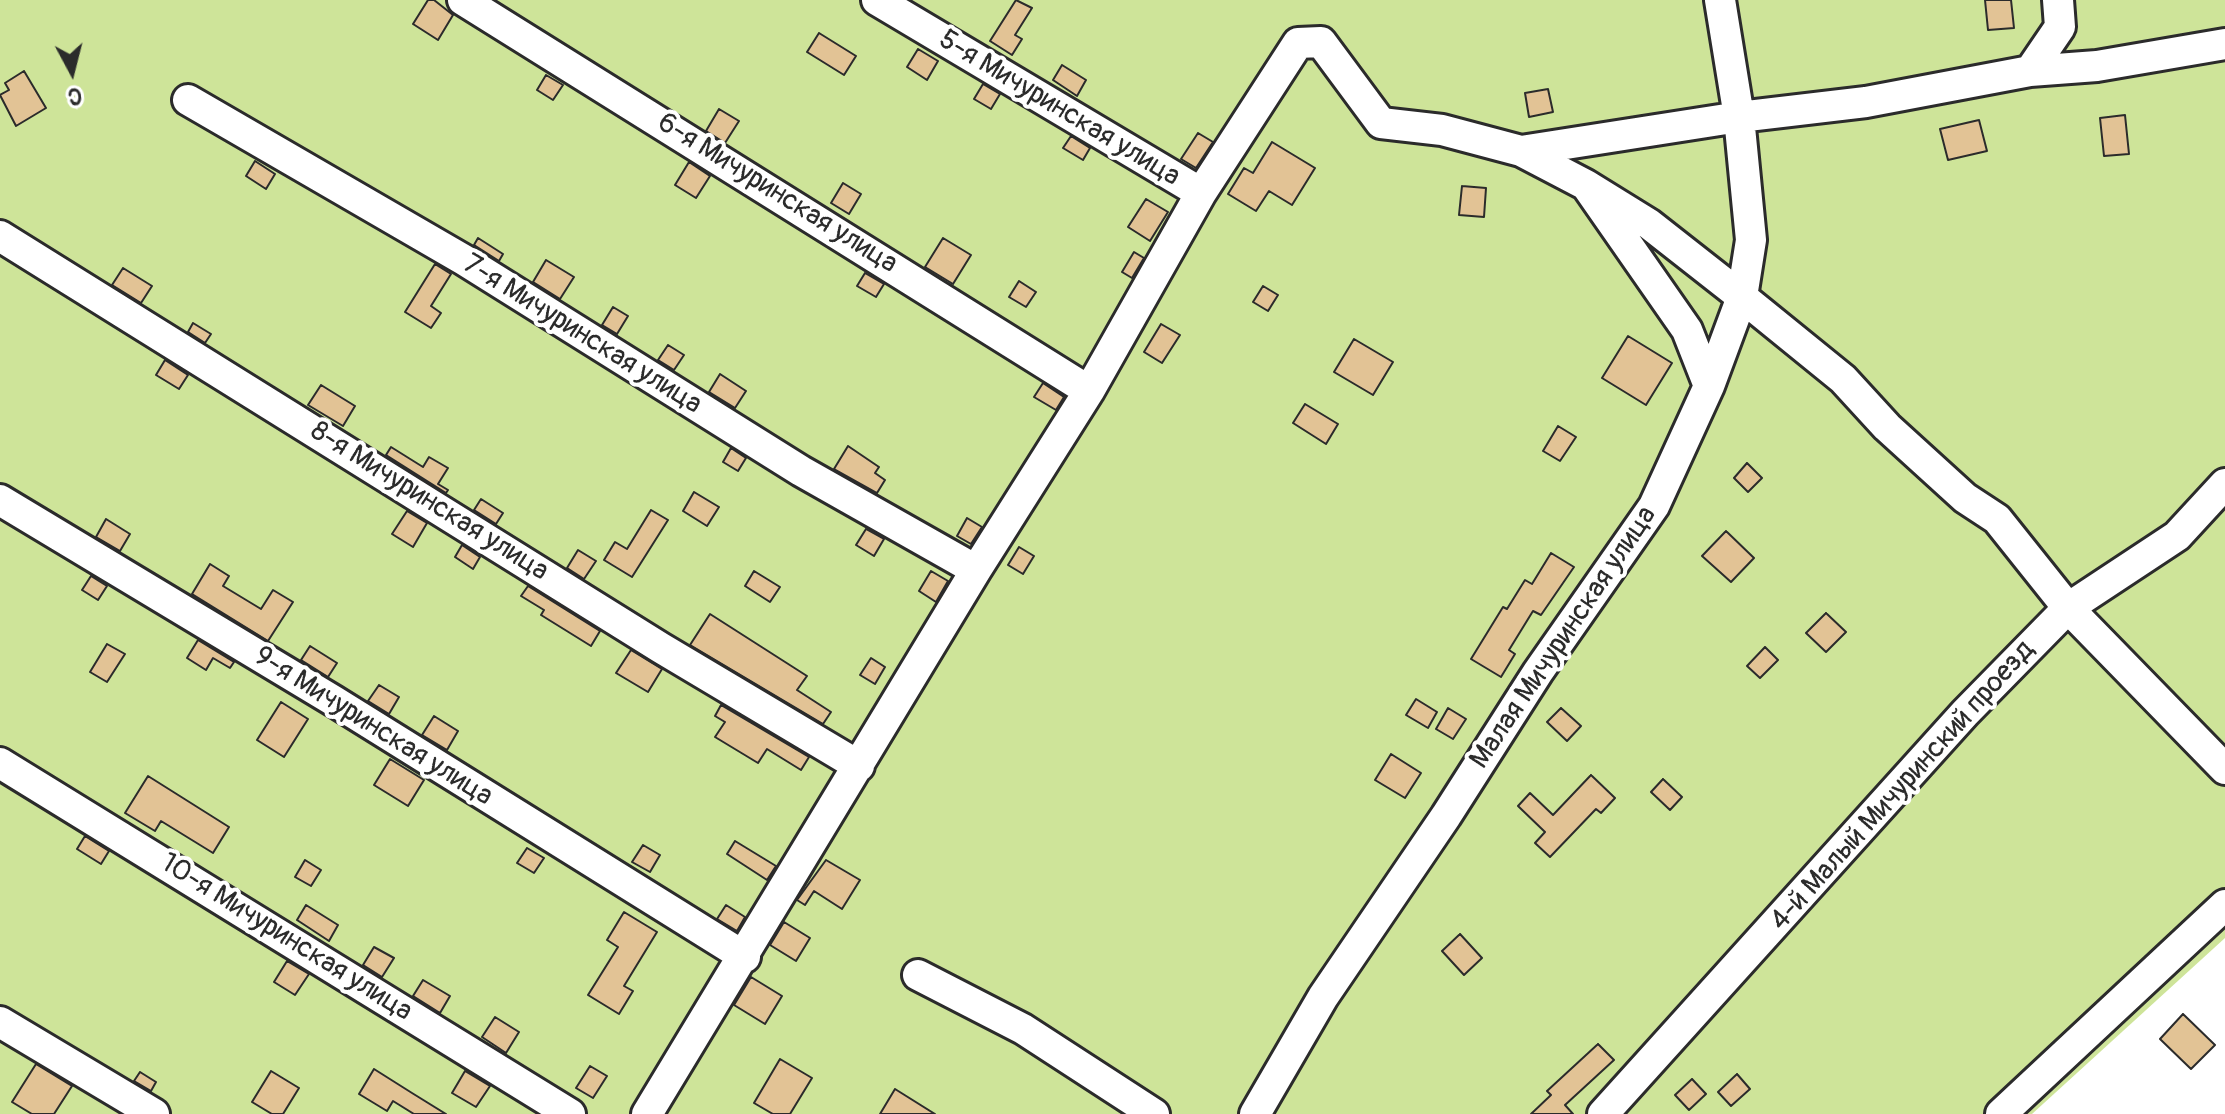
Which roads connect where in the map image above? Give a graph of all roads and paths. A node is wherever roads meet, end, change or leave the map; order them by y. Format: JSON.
{"nodes":[{"id":1,"x":463,"y":0,"type":"edge"},
{"id":2,"x":877,"y":0,"type":"edge"},
{"id":3,"x":1720,"y":0,"type":"edge"},
{"id":4,"x":2058,"y":0,"type":"edge"},
{"id":5,"x":2225,"y":44,"type":"edge"},
{"id":6,"x":2030,"y":71,"type":"junction"},
{"id":7,"x":188,"y":100,"type":"dead end"},
{"id":8,"x":1739,"y":117,"type":"junction"},
{"id":9,"x":1521,"y":151,"type":"junction"},
{"id":10,"x":1586,"y":185,"type":"junction"},
{"id":11,"x":1201,"y":193,"type":"junction"},
{"id":12,"x":0,"y":236,"type":"edge"},
{"id":13,"x":1742,"y":297,"type":"junction"},
{"id":14,"x":1709,"y":386,"type":"junction"},
{"id":15,"x":1089,"y":391,"type":"junction"},
{"id":16,"x":2225,"y":484,"type":"edge"},
{"id":17,"x":0,"y":500,"type":"edge"},
{"id":18,"x":976,"y":570,"type":"junction"},
{"id":19,"x":2068,"y":608,"type":"junction"},
{"id":20,"x":0,"y":763,"type":"edge"},
{"id":21,"x":859,"y":766,"type":"junction"},
{"id":22,"x":2225,"y":769,"type":"edge"},
{"id":23,"x":2225,"y":905,"type":"edge"},
{"id":24,"x":745,"y":957,"type":"junction"},
{"id":25,"x":918,"y":975,"type":"dead end"},
{"id":26,"x":0,"y":1022,"type":"edge"},
{"id":27,"x":154,"y":1114,"type":"edge"},
{"id":28,"x":570,"y":1114,"type":"edge"},
{"id":29,"x":647,"y":1114,"type":"edge"},
{"id":30,"x":1154,"y":1114,"type":"edge"},
{"id":31,"x":1255,"y":1114,"type":"edge"},
{"id":32,"x":1603,"y":1114,"type":"edge"},
{"id":33,"x":2001,"y":1114,"type":"edge"}],
"edges":[{"from":1,"to":15,"type":"lane","name":"6-я Мичуринская улица"},
{"from":2,"to":11,"type":"lane","name":"5-я Мичуринская улица"},
{"from":3,"to":8,"type":"lane","name":"Малая Мичуринская улица"},
{"from":4,"to":6,"type":"lane"},
{"from":5,"to":6,"type":"lane"},
{"from":6,"to":8,"type":"lane"},
{"from":7,"to":18,"type":"lane","name":"7-я Мичуринская улица"},
{"from":8,"to":9,"type":"lane"},
{"from":8,"to":13,"type":"lane","name":"Малая Мичуринская улица"},
{"from":9,"to":10,"type":"lane"},
{"from":9,"to":11,"type":"lane"},
{"from":10,"to":13,"type":"lane"},
{"from":10,"to":14,"type":"lane"},
{"from":11,"to":15,"type":"lane"},
{"from":12,"to":21,"type":"lane","name":"8-я Мичуринская улица"},
{"from":13,"to":14,"type":"lane","name":"Малая Мичуринская улица"},
{"from":13,"to":19,"type":"lane"},
{"from":14,"to":31,"type":"lane","name":"Малая Мичуринская улица"},
{"from":15,"to":18,"type":"lane"},
{"from":16,"to":19,"type":"lane","name":"4-й Малый Мичуринский проезд"},
{"from":17,"to":24,"type":"lane","name":"9-я Мичуринская улица"},
{"from":18,"to":21,"type":"lane"},
{"from":19,"to":22,"type":"lane"},
{"from":19,"to":32,"type":"lane","name":"4-й Малый Мичуринский проезд"},
{"from":20,"to":28,"type":"lane","name":"10-я Мичуринская улица"},
{"from":21,"to":24,"type":"lane"},
{"from":23,"to":33,"type":"lane"},
{"from":24,"to":29,"type":"lane"},
{"from":25,"to":30,"type":"lane"},
{"from":26,"to":27,"type":"lane"}]}
